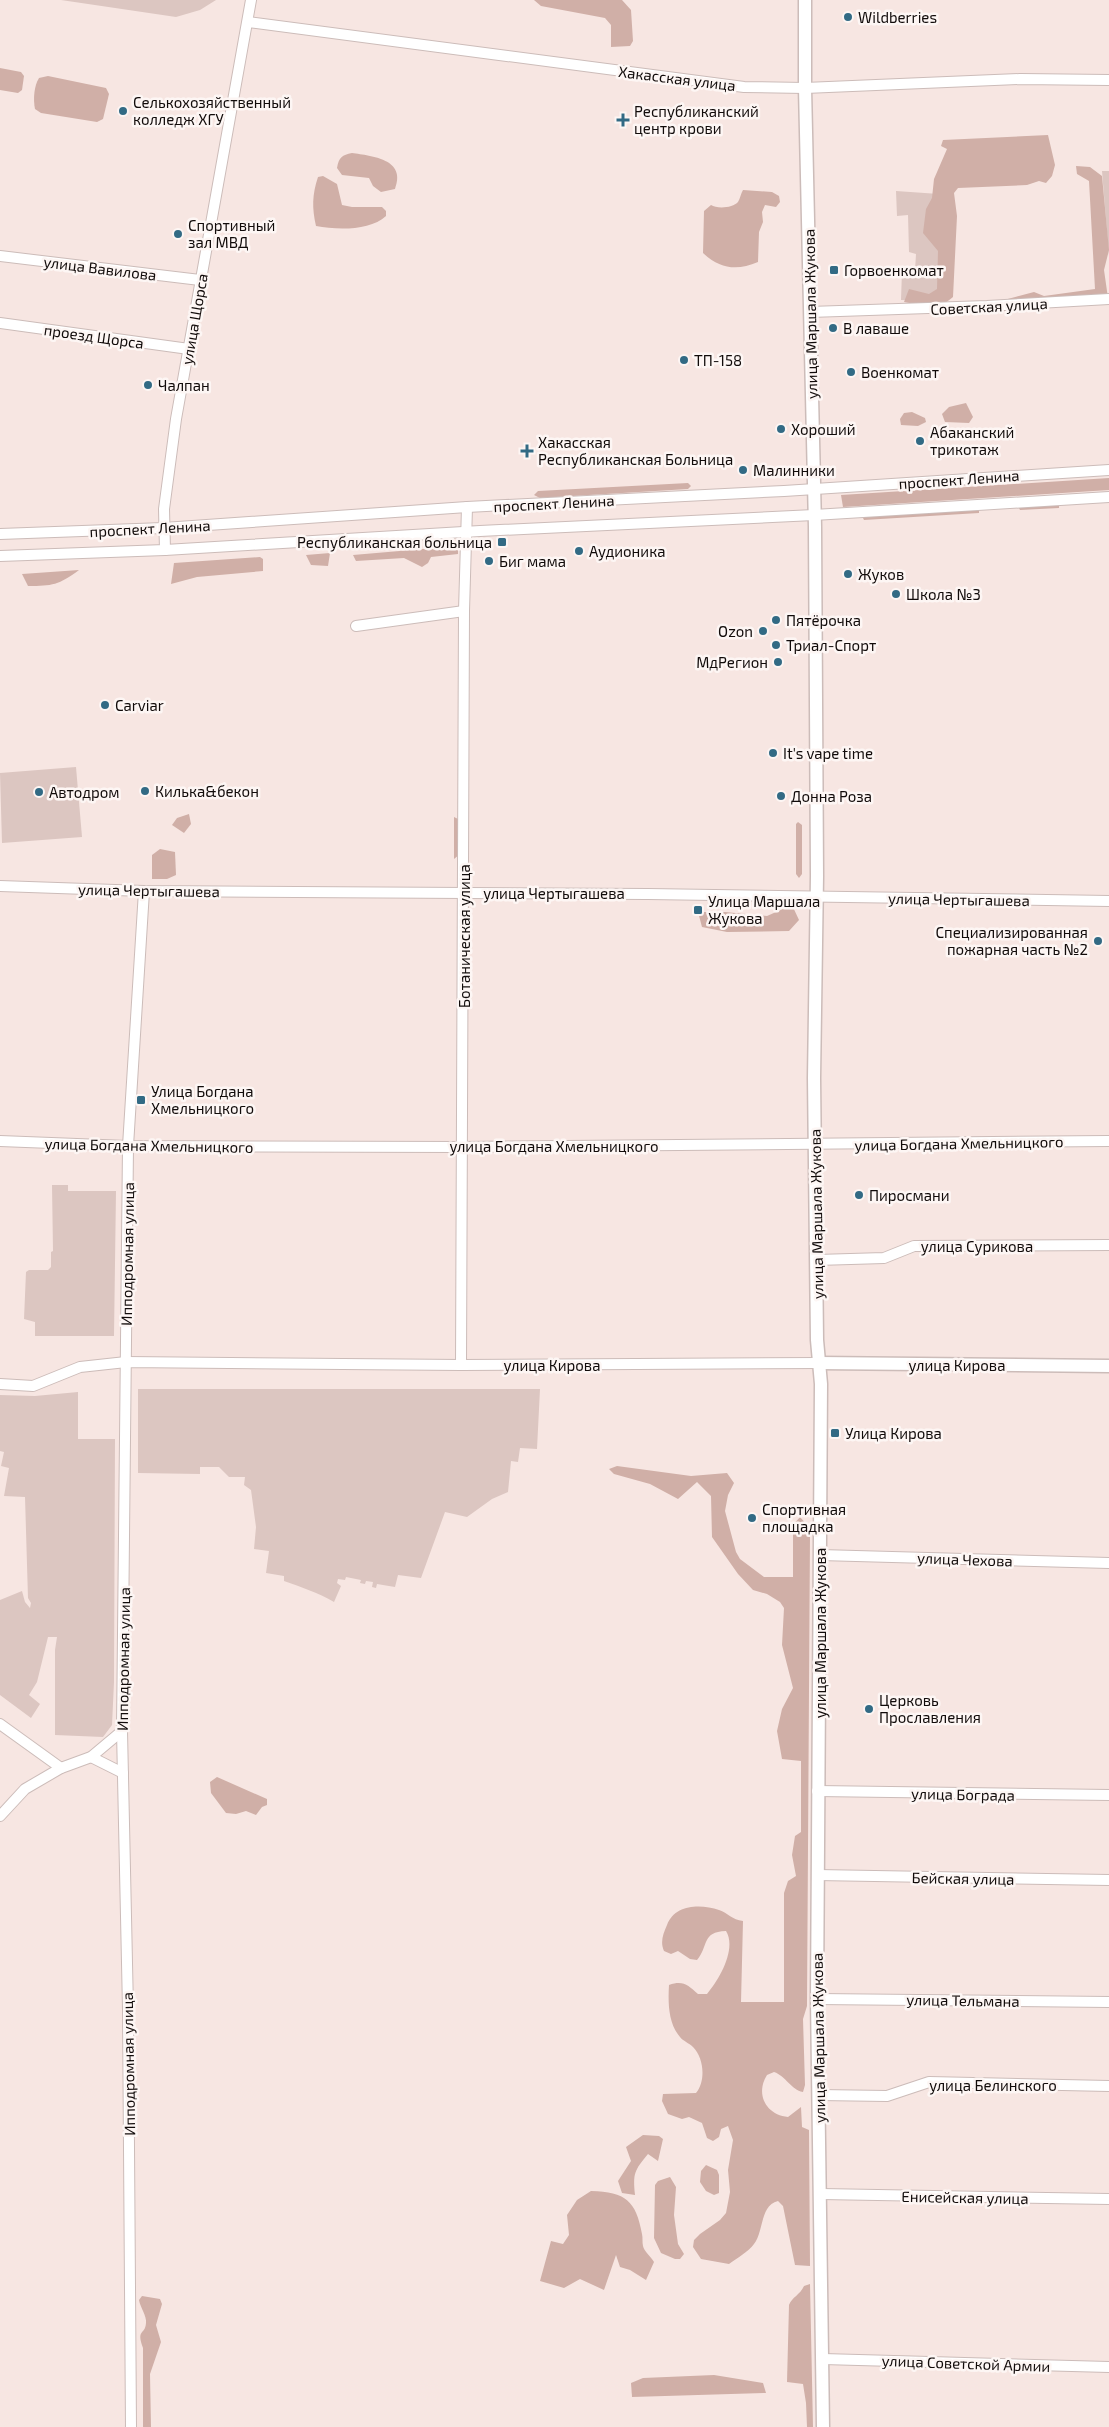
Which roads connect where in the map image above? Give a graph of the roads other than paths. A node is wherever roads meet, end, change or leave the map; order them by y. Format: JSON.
{"nodes":[{"id":1,"x":251,"y":0,"type":"edge"},
{"id":2,"x":805,"y":0,"type":"edge"},
{"id":3,"x":248,"y":22,"type":"junction"},
{"id":4,"x":1109,"y":80,"type":"edge"},
{"id":5,"x":805,"y":88,"type":"junction"},
{"id":6,"x":0,"y":256,"type":"edge"},
{"id":7,"x":200,"y":280,"type":"junction"},
{"id":8,"x":1109,"y":299,"type":"edge"},
{"id":9,"x":810,"y":312,"type":"junction"},
{"id":10,"x":0,"y":323,"type":"edge"},
{"id":11,"x":189,"y":349,"type":"junction"},
{"id":12,"x":1109,"y":470,"type":"edge"},
{"id":13,"x":814,"y":488,"type":"junction"},
{"id":14,"x":1109,"y":497,"type":"edge"},
{"id":15,"x":467,"y":507,"type":"junction"},
{"id":16,"x":814,"y":515,"type":"junction"},
{"id":17,"x":164,"y":528,"type":"junction"},
{"id":18,"x":466,"y":532,"type":"junction"},
{"id":19,"x":0,"y":534,"type":"edge"},
{"id":20,"x":165,"y":550,"type":"junction"},
{"id":21,"x":0,"y":556,"type":"edge"},
{"id":22,"x":464,"y":611,"type":"junction"},
{"id":23,"x":356,"y":626,"type":"dead end"},
{"id":24,"x":0,"y":886,"type":"edge"},
{"id":25,"x":144,"y":891,"type":"junction"},
{"id":26,"x":464,"y":893,"type":"junction"},
{"id":27,"x":816,"y":896,"type":"junction"},
{"id":28,"x":1109,"y":901,"type":"edge"},
{"id":29,"x":0,"y":1141,"type":"edge"},
{"id":30,"x":1109,"y":1141,"type":"edge"},
{"id":31,"x":816,"y":1145,"type":"junction"},
{"id":32,"x":128,"y":1146,"type":"junction"},
{"id":33,"x":462,"y":1147,"type":"junction"},
{"id":34,"x":1109,"y":1246,"type":"edge"},
{"id":35,"x":817,"y":1260,"type":"junction"},
{"id":36,"x":126,"y":1362,"type":"junction"},
{"id":37,"x":819,"y":1363,"type":"junction"},
{"id":38,"x":461,"y":1366,"type":"junction"},
{"id":39,"x":1109,"y":1366,"type":"edge"},
{"id":40,"x":0,"y":1384,"type":"edge"},
{"id":41,"x":820,"y":1555,"type":"junction"},
{"id":42,"x":1109,"y":1564,"type":"edge"},
{"id":43,"x":0,"y":1724,"type":"edge"},
{"id":44,"x":122,"y":1731,"type":"junction"},
{"id":45,"x":91,"y":1757,"type":"junction"},
{"id":46,"x":61,"y":1768,"type":"junction"},
{"id":47,"x":123,"y":1773,"type":"junction"},
{"id":48,"x":817,"y":1791,"type":"junction"},
{"id":49,"x":1109,"y":1795,"type":"edge"},
{"id":50,"x":0,"y":1816,"type":"edge"},
{"id":51,"x":817,"y":1875,"type":"junction"},
{"id":52,"x":1109,"y":1880,"type":"edge"},
{"id":53,"x":817,"y":1999,"type":"junction"},
{"id":54,"x":1109,"y":2002,"type":"edge"},
{"id":55,"x":1109,"y":2086,"type":"edge"},
{"id":56,"x":819,"y":2095,"type":"junction"},
{"id":57,"x":820,"y":2194,"type":"junction"},
{"id":58,"x":1109,"y":2199,"type":"edge"},
{"id":59,"x":823,"y":2359,"type":"junction"},
{"id":60,"x":1109,"y":2367,"type":"edge"},
{"id":61,"x":131,"y":2427,"type":"edge"},
{"id":62,"x":823,"y":2427,"type":"edge"}],
"edges":[{"from":1,"to":3,"type":"street","name":"улица Щорса"},
{"from":2,"to":5,"type":"main road","name":"улица Маршала Жукова"},
{"from":3,"to":5,"type":"street","name":"Хакасская улица"},
{"from":3,"to":7,"type":"street","name":"улица Щорса"},
{"from":4,"to":5,"type":"street","name":"Хакасская улица"},
{"from":5,"to":9,"type":"main road","name":"улица Маршала Жукова"},
{"from":6,"to":7,"type":"street","name":"улица Вавилова"},
{"from":7,"to":11,"type":"street","name":"улица Щорса"},
{"from":8,"to":9,"type":"street","name":"Советская улица"},
{"from":9,"to":13,"type":"main road","name":"улица Маршала Жукова"},
{"from":10,"to":11,"type":"street","name":"проезд Щорса"},
{"from":11,"to":17,"type":"street","name":"улица Щорса"},
{"from":12,"to":13,"type":"street","name":"проспект Ленина"},
{"from":13,"to":15,"type":"street","name":"проспект Ленина"},
{"from":13,"to":16,"type":"main road","name":"улица Маршала Жукова"},
{"from":14,"to":16,"type":"street","name":"проспект Ленина"},
{"from":15,"to":17,"type":"street","name":"проспект Ленина"},
{"from":15,"to":18,"type":"street","name":"Ботаническая улица"},
{"from":16,"to":18,"type":"street","name":"проспект Ленина"},
{"from":16,"to":27,"type":"main road","name":"улица Маршала Жукова"},
{"from":17,"to":19,"type":"street","name":"проспект Ленина"},
{"from":17,"to":20,"type":"street","name":"улица Щорса"},
{"from":18,"to":20,"type":"street","name":"проспект Ленина"},
{"from":18,"to":22,"type":"street","name":"Ботаническая улица"},
{"from":20,"to":21,"type":"street","name":"проспект Ленина"},
{"from":22,"to":23,"type":"street"},
{"from":22,"to":26,"type":"street","name":"Ботаническая улица"},
{"from":24,"to":25,"type":"street","name":"улица Чертыгашева"},
{"from":25,"to":26,"type":"street","name":"улица Чертыгашева"},
{"from":25,"to":32,"type":"street","name":"Ипподромная улица"},
{"from":26,"to":27,"type":"street","name":"улица Чертыгашева"},
{"from":26,"to":33,"type":"street","name":"Ботаническая улица"},
{"from":27,"to":28,"type":"street","name":"улица Чертыгашева"},
{"from":27,"to":31,"type":"main road","name":"улица Маршала Жукова"},
{"from":29,"to":32,"type":"street","name":"улица Богдана Хмельницкого"},
{"from":30,"to":31,"type":"street","name":"улица Богдана Хмельницкого"},
{"from":31,"to":33,"type":"street","name":"улица Богдана Хмельницкого"},
{"from":31,"to":35,"type":"main road","name":"улица Маршала Жукова"},
{"from":32,"to":33,"type":"street","name":"улица Богдана Хмельницкого"},
{"from":32,"to":36,"type":"street","name":"Ипподромная улица"},
{"from":33,"to":38,"type":"street","name":"Ботаническая улица"},
{"from":34,"to":35,"type":"street","name":"улица Сурикова"},
{"from":35,"to":37,"type":"main road","name":"улица Маршала Жукова"},
{"from":36,"to":38,"type":"street","name":"улица Кирова"},
{"from":36,"to":40,"type":"street","name":"улица Кирова"},
{"from":36,"to":44,"type":"street","name":"Ипподромная улица"},
{"from":37,"to":38,"type":"street","name":"улица Кирова"},
{"from":37,"to":39,"type":"main road","name":"улица Кирова"},
{"from":37,"to":41,"type":"main road","name":"улица Маршала Жукова"},
{"from":41,"to":42,"type":"street","name":"улица Чехова"},
{"from":41,"to":48,"type":"main road","name":"улица Маршала Жукова"},
{"from":43,"to":46,"type":"street"},
{"from":44,"to":45,"type":"street"},
{"from":44,"to":47,"type":"street","name":"Ипподромная улица"},
{"from":45,"to":46,"type":"street"},
{"from":45,"to":47,"type":"street"},
{"from":46,"to":50,"type":"street"},
{"from":47,"to":61,"type":"street","name":"Ипподромная улица"},
{"from":48,"to":49,"type":"street","name":"улица Бограда"},
{"from":48,"to":51,"type":"main road","name":"улица Маршала Жукова"},
{"from":51,"to":52,"type":"street","name":"Бейская улица"},
{"from":51,"to":53,"type":"main road","name":"улица Маршала Жукова"},
{"from":53,"to":54,"type":"street","name":"улица Тельмана"},
{"from":53,"to":56,"type":"main road","name":"улица Маршала Жукова"},
{"from":55,"to":56,"type":"street","name":"улица Белинского"},
{"from":56,"to":57,"type":"main road","name":"улица Маршала Жукова"},
{"from":57,"to":58,"type":"street","name":"Енисейская улица"},
{"from":57,"to":59,"type":"main road","name":"улица Маршала Жукова"},
{"from":59,"to":60,"type":"street","name":"улица Советской Армии"},
{"from":59,"to":62,"type":"main road","name":"улица Маршала Жукова"}]}
